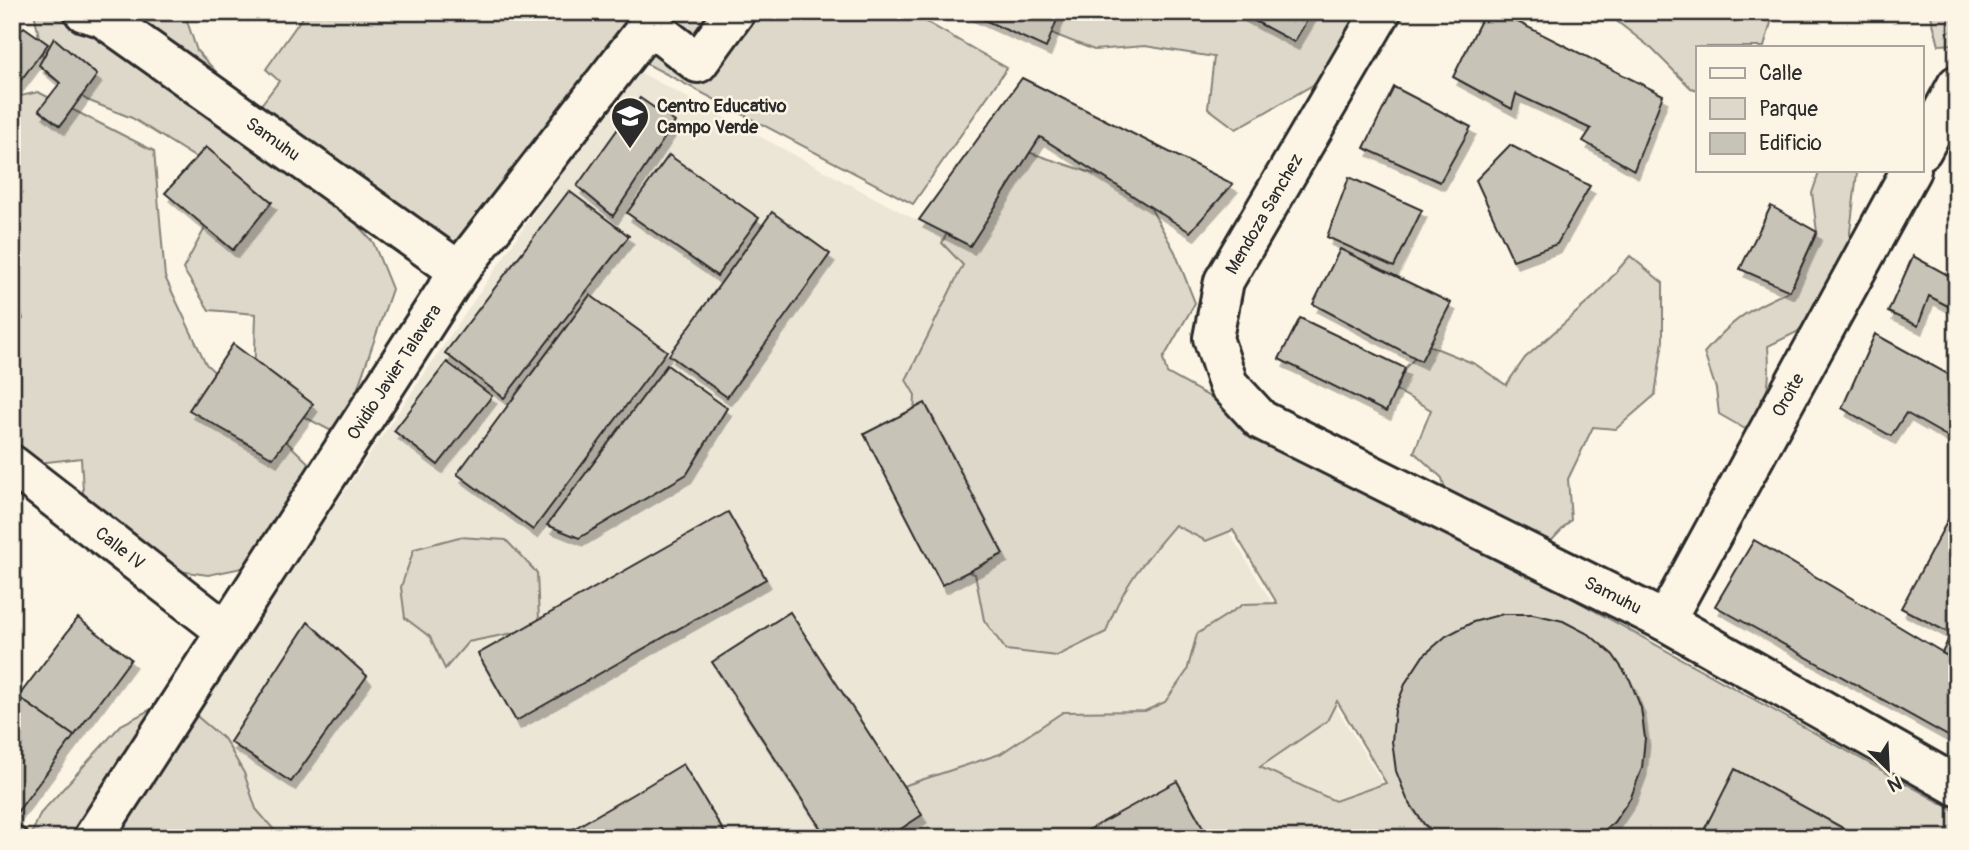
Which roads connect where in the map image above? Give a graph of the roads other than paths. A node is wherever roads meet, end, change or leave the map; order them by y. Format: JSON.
{"nodes":[{"id":1,"x":84,"y":12,"type":"edge"},
{"id":2,"x":735,"y":12,"type":"edge"},
{"id":3,"x":1381,"y":12,"type":"edge"},
{"id":4,"x":1957,"y":86,"type":"edge"},
{"id":5,"x":1924,"y":146,"type":"edge"},
{"id":6,"x":1910,"y":172,"type":"edge"},
{"id":7,"x":459,"y":271,"type":"junction"},
{"id":8,"x":1261,"y":420,"type":"joint"},
{"id":9,"x":12,"y":465,"type":"edge"},
{"id":10,"x":1665,"y":621,"type":"junction"},
{"id":11,"x":227,"y":632,"type":"junction"},
{"id":12,"x":1957,"y":786,"type":"edge"},
{"id":13,"x":93,"y":838,"type":"edge"}],
"edges":[{"from":1,"to":7,"type":"street","name":"Samuhu"},
{"from":2,"to":7,"type":"street","name":"Ovidio Javier Talavera"},
{"from":3,"to":8,"type":"street","name":"Mendoza Sanchez"},
{"from":4,"to":5,"type":"street"},
{"from":6,"to":10,"type":"street","name":"Oroite"},
{"from":7,"to":11,"type":"street","name":"Ovidio Javier Talavera"},
{"from":8,"to":10,"type":"street","name":"Samuhu"},
{"from":9,"to":11,"type":"street","name":"Calle IV"},
{"from":10,"to":12,"type":"street","name":"Samuhu"},
{"from":11,"to":13,"type":"street","name":"Ovidio Javier Talavera"}]}
